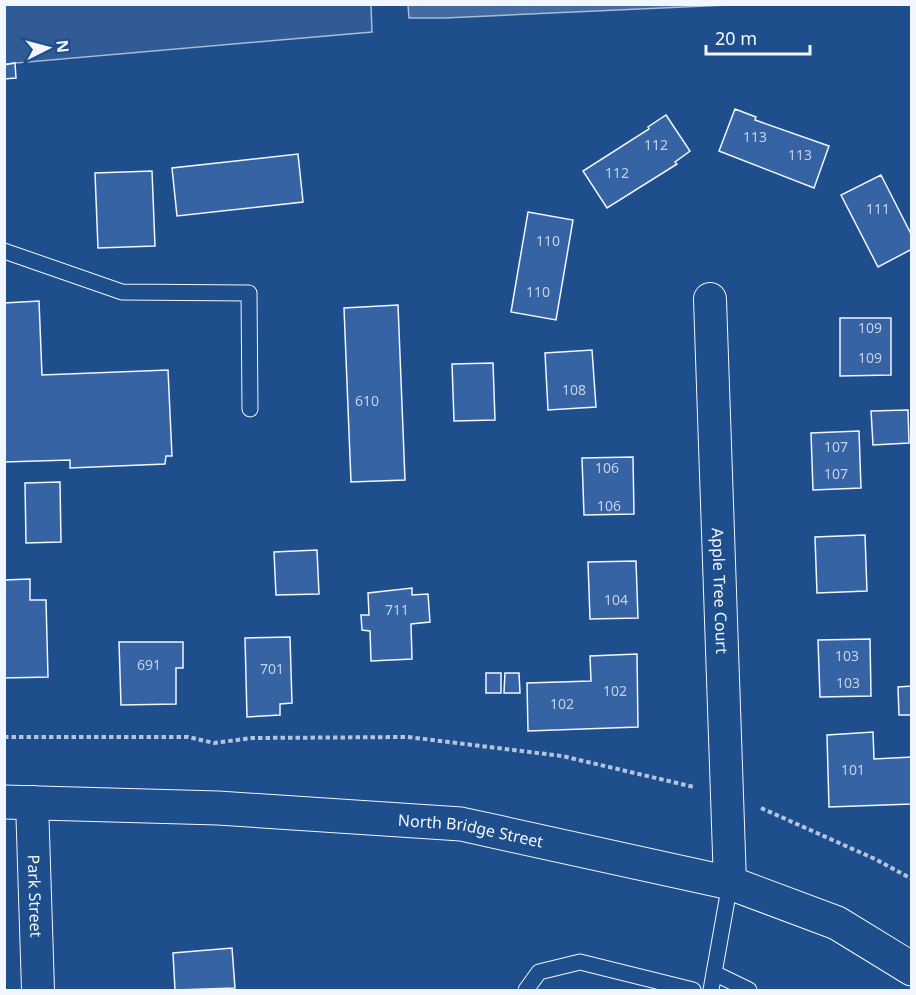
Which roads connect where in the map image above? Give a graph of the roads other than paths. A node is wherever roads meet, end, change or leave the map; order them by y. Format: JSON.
{"nodes":[{"id":1,"x":4,"y":251,"type":"edge"},
{"id":2,"x":710,"y":299,"type":"dead end"},
{"id":3,"x":250,"y":409,"type":"dead end"},
{"id":4,"x":18,"y":802,"type":"edge"},
{"id":5,"x":730,"y":883,"type":"junction"},
{"id":6,"x":912,"y":969,"type":"edge"},
{"id":7,"x":714,"y":973,"type":"junction"},
{"id":8,"x":38,"y":990,"type":"edge"},
{"id":9,"x":526,"y":990,"type":"edge"},
{"id":10,"x":693,"y":990,"type":"edge"},
{"id":11,"x":711,"y":990,"type":"edge"},
{"id":12,"x":749,"y":990,"type":"edge"}],
"edges":[{"from":1,"to":3,"type":"lane"},
{"from":2,"to":5,"type":"street","name":"Apple Tree Court"},
{"from":4,"to":5,"type":"highway","name":"North Bridge Street"},
{"from":4,"to":8,"type":"street","name":"Park Street"},
{"from":5,"to":6,"type":"highway","name":"North Bridge Street"},
{"from":5,"to":7,"type":"lane"},
{"from":7,"to":11,"type":"lane"},
{"from":7,"to":12,"type":"lane"},
{"from":9,"to":10,"type":"lane"}]}
